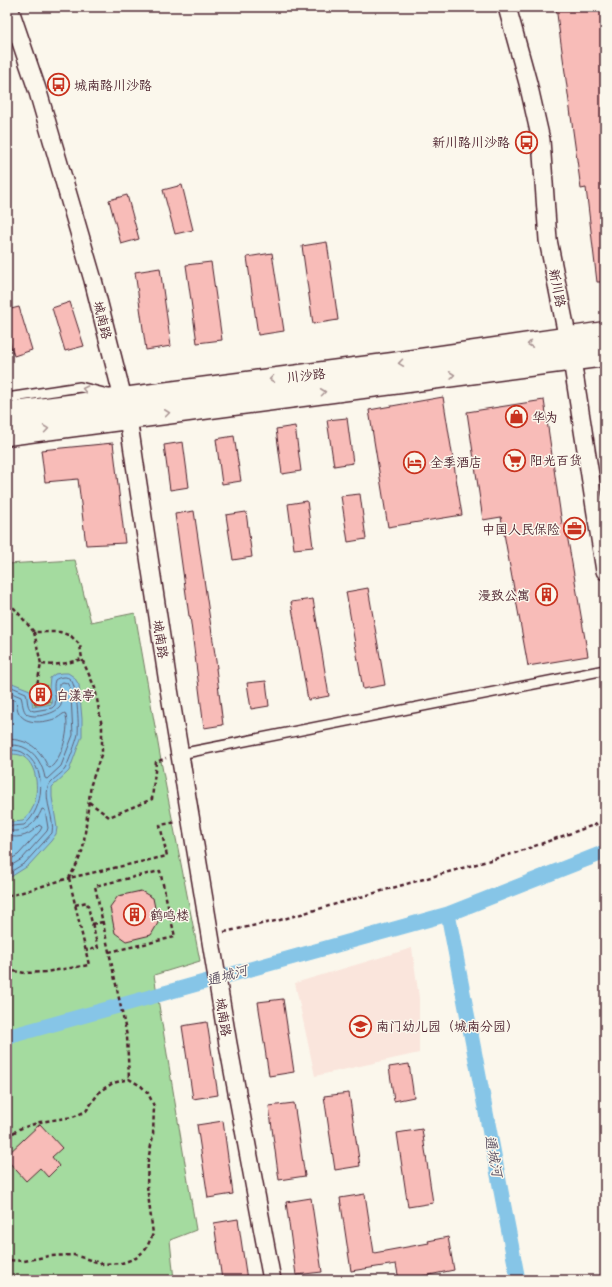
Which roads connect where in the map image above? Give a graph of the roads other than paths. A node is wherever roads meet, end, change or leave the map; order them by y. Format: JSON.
{"nodes":[{"id":1,"x":9,"y":7,"type":"edge"},
{"id":2,"x":507,"y":7,"type":"edge"},
{"id":3,"x":605,"y":333,"type":"edge"},
{"id":4,"x":568,"y":338,"type":"junction"},
{"id":5,"x":605,"y":356,"type":"edge"},
{"id":6,"x":572,"y":360,"type":"junction"},
{"id":7,"x":7,"y":398,"type":"edge"},
{"id":8,"x":126,"y":408,"type":"junction"},
{"id":9,"x":7,"y":414,"type":"edge"},
{"id":10,"x":7,"y":434,"type":"edge"},
{"id":11,"x":605,"y":571,"type":"edge"},
{"id":12,"x":605,"y":670,"type":"edge"},
{"id":13,"x":180,"y":754,"type":"junction"},
{"id":14,"x":272,"y":1280,"type":"edge"}],
"edges":[{"from":1,"to":8,"type":"street","name":"城南路"},
{"from":2,"to":4,"type":"street","name":"新川路"},
{"from":3,"to":4,"type":"main road","name":"川沙路"},
{"from":4,"to":6,"type":"street","name":"新川路"},
{"from":4,"to":8,"type":"main road","name":"川沙路","one_way":true},
{"from":5,"to":6,"type":"main road","name":"川沙路"},
{"from":8,"to":6,"type":"main road","name":"川沙路","one_way":true},
{"from":6,"to":11,"type":"street","name":"新川路"},
{"from":8,"to":7,"type":"lane","one_way":true},
{"from":8,"to":9,"type":"main road","name":"川沙路"},
{"from":10,"to":8,"type":"main road","name":"川沙路","one_way":true},
{"from":8,"to":13,"type":"street","name":"城南路"},
{"from":12,"to":13,"type":"lane"},
{"from":13,"to":14,"type":"street","name":"城南路"}]}
